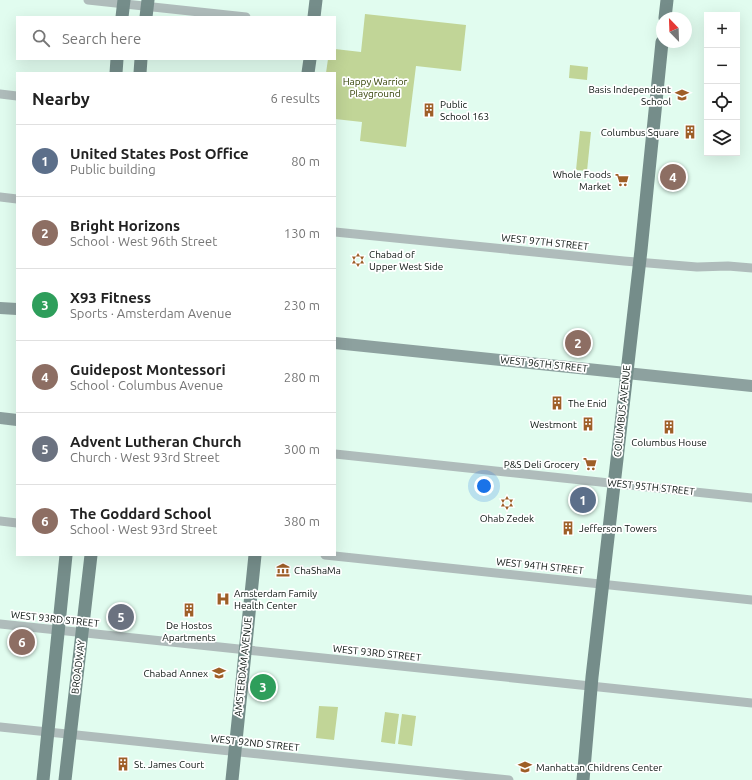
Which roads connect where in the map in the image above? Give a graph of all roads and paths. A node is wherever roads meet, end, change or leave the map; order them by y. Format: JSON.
{"nodes":[{"id":1,"x":88,"y":0,"type":"edge"},
{"id":2,"x":316,"y":0,"type":"edge"},
{"id":3,"x":666,"y":0,"type":"edge"},
{"id":4,"x":124,"y":2,"type":"edge"},
{"id":5,"x":147,"y":8,"type":"edge"},
{"id":6,"x":665,"y":12,"type":"edge"},
{"id":7,"x":122,"y":16,"type":"edge"},
{"id":8,"x":235,"y":16,"type":"edge"},
{"id":9,"x":314,"y":16,"type":"edge"},
{"id":10,"x":661,"y":48,"type":"edge"},
{"id":11,"x":117,"y":60,"type":"edge"},
{"id":12,"x":142,"y":60,"type":"edge"},
{"id":13,"x":310,"y":60,"type":"edge"},
{"id":14,"x":116,"y":72,"type":"edge"},
{"id":15,"x":140,"y":72,"type":"edge"},
{"id":16,"x":308,"y":72,"type":"edge"},
{"id":17,"x":0,"y":94,"type":"edge"},
{"id":18,"x":16,"y":96,"type":"edge"},
{"id":19,"x":0,"y":197,"type":"edge"},
{"id":20,"x":16,"y":198,"type":"edge"},
{"id":21,"x":336,"y":232,"type":"edge"},
{"id":22,"x":639,"y":262,"type":"junction"},
{"id":23,"x":752,"y":268,"type":"edge"},
{"id":24,"x":0,"y":308,"type":"edge"},
{"id":25,"x":16,"y":309,"type":"edge"},
{"id":26,"x":336,"y":343,"type":"edge"},
{"id":27,"x":626,"y":373,"type":"junction"},
{"id":28,"x":752,"y":386,"type":"edge"},
{"id":29,"x":0,"y":418,"type":"edge"},
{"id":30,"x":16,"y":420,"type":"edge"},
{"id":31,"x":336,"y":454,"type":"edge"},
{"id":32,"x":614,"y":483,"type":"junction"},
{"id":33,"x":752,"y":498,"type":"edge"},
{"id":34,"x":0,"y":521,"type":"edge"},
{"id":35,"x":16,"y":523,"type":"edge"},
{"id":36,"x":66,"y":556,"type":"edge"},
{"id":37,"x":90,"y":556,"type":"edge"},
{"id":38,"x":255,"y":556,"type":"edge"},
{"id":39,"x":335,"y":556,"type":"edge"},
{"id":40,"x":603,"y":584,"type":"junction"},
{"id":41,"x":752,"y":600,"type":"edge"},
{"id":42,"x":0,"y":624,"type":"edge"},
{"id":43,"x":57,"y":630,"type":"junction"},
{"id":44,"x":82,"y":633,"type":"junction"},
{"id":45,"x":245,"y":650,"type":"junction"},
{"id":46,"x":591,"y":687,"type":"junction"},
{"id":47,"x":752,"y":703,"type":"edge"},
{"id":48,"x":0,"y":727,"type":"edge"},
{"id":49,"x":48,"y":732,"type":"junction"},
{"id":50,"x":70,"y":734,"type":"junction"},
{"id":51,"x":234,"y":751,"type":"junction"},
{"id":52,"x":43,"y":780,"type":"edge"},
{"id":53,"x":65,"y":780,"type":"edge"},
{"id":54,"x":232,"y":780,"type":"edge"},
{"id":55,"x":509,"y":780,"type":"edge"},
{"id":56,"x":583,"y":780,"type":"edge"}],
"edges":[{"from":1,"to":4,"type":"street"},
{"from":2,"to":9,"type":"main road"},
{"from":3,"to":6,"type":"main road"},
{"from":4,"to":5,"type":"street"},
{"from":4,"to":7,"type":"main road"},
{"from":5,"to":8,"type":"street"},
{"from":10,"to":22,"type":"main road","name":"COLUMBUS AVENUE"},
{"from":11,"to":14,"type":"main road"},
{"from":12,"to":15,"type":"main road"},
{"from":13,"to":16,"type":"main road"},
{"from":17,"to":18,"type":"street"},
{"from":19,"to":20,"type":"street"},
{"from":21,"to":22,"type":"street","name":"WEST 97TH STREET"},
{"from":22,"to":23,"type":"street","name":"WEST 97TH STREET"},
{"from":22,"to":27,"type":"main road","name":"COLUMBUS AVENUE"},
{"from":24,"to":25,"type":"main road"},
{"from":26,"to":27,"type":"main road","name":"WEST 96TH STREET"},
{"from":27,"to":28,"type":"main road","name":"WEST 96TH STREET"},
{"from":27,"to":32,"type":"main road","name":"COLUMBUS AVENUE"},
{"from":29,"to":30,"type":"main road"},
{"from":31,"to":32,"type":"street","name":"WEST 95TH STREET"},
{"from":32,"to":33,"type":"street","name":"WEST 95TH STREET"},
{"from":32,"to":40,"type":"main road","name":"COLUMBUS AVENUE"},
{"from":34,"to":35,"type":"street"},
{"from":36,"to":43,"type":"main road"},
{"from":37,"to":44,"type":"main road","name":"BROADWAY"},
{"from":38,"to":45,"type":"main road","name":"AMSTERDAM AVENUE"},
{"from":39,"to":40,"type":"street","name":"WEST 94TH STREET"},
{"from":40,"to":41,"type":"street","name":"WEST 94TH STREET"},
{"from":40,"to":46,"type":"main road","name":"COLUMBUS AVENUE"},
{"from":42,"to":43,"type":"street","name":"WEST 93RD STREET"},
{"from":43,"to":44,"type":"street","name":"WEST 93RD STREET"},
{"from":43,"to":49,"type":"main road"},
{"from":44,"to":45,"type":"street","name":"WEST 93RD STREET"},
{"from":44,"to":50,"type":"main road","name":"BROADWAY"},
{"from":45,"to":46,"type":"street","name":"WEST 93RD STREET"},
{"from":45,"to":51,"type":"main road","name":"AMSTERDAM AVENUE"},
{"from":46,"to":47,"type":"street","name":"WEST 93RD STREET"},
{"from":46,"to":56,"type":"main road","name":"COLUMBUS AVENUE"},
{"from":48,"to":49,"type":"street","name":"WEST 92ND STREET"},
{"from":49,"to":50,"type":"street","name":"WEST 92ND STREET"},
{"from":49,"to":52,"type":"main road"},
{"from":50,"to":51,"type":"street","name":"WEST 92ND STREET"},
{"from":50,"to":53,"type":"main road","name":"BROADWAY"},
{"from":51,"to":54,"type":"main road","name":"AMSTERDAM AVENUE"},
{"from":51,"to":55,"type":"street","name":"WEST 92ND STREET"}]}
